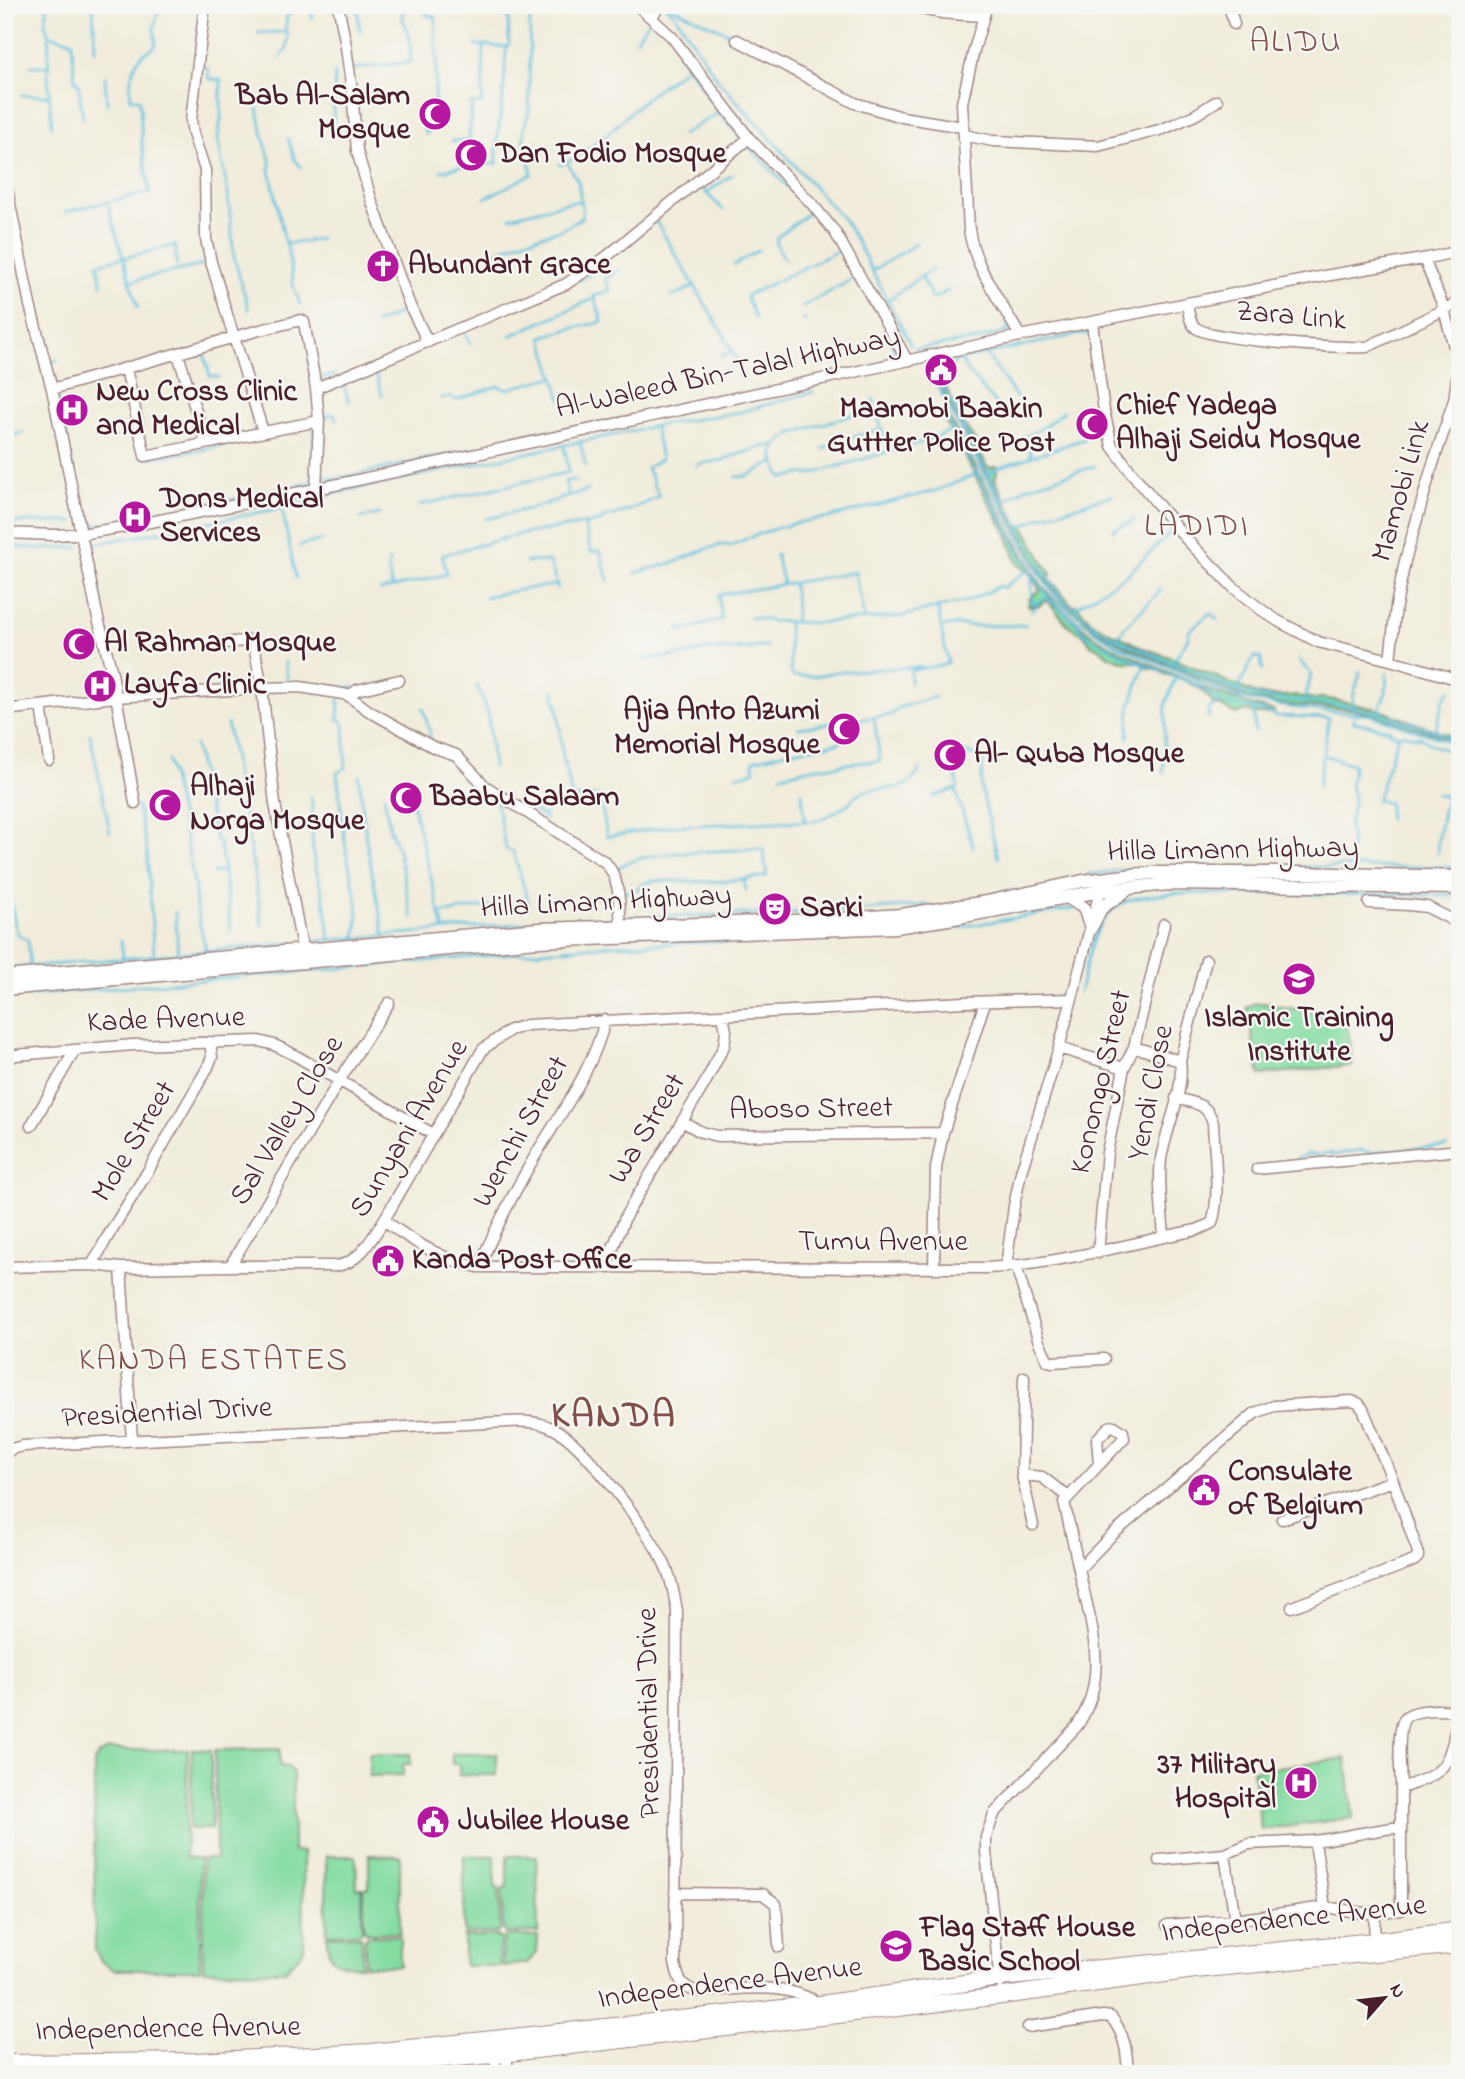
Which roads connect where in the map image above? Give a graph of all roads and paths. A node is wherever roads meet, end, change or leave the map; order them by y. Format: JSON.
{"nodes":[{"id":1,"x":205,"y":5,"type":"edge"},
{"id":2,"x":338,"y":5,"type":"edge"},
{"id":3,"x":637,"y":5,"type":"edge"},
{"id":4,"x":912,"y":5,"type":"edge"},
{"id":5,"x":1229,"y":5,"type":"edge"},
{"id":6,"x":660,"y":6,"type":"edge"},
{"id":7,"x":985,"y":11,"type":"edge"},
{"id":8,"x":652,"y":17,"type":"junction"},
{"id":9,"x":1234,"y":24,"type":"dead end"},
{"id":10,"x":737,"y":40,"type":"dead end"},
{"id":11,"x":1217,"y":101,"type":"dead end"},
{"id":12,"x":963,"y":131,"type":"junction"},
{"id":13,"x":749,"y":138,"type":"junction"},
{"id":14,"x":5,"y":179,"type":"edge"},
{"id":15,"x":1460,"y":251,"type":"edge"},
{"id":16,"x":1424,"y":259,"type":"junction"},
{"id":17,"x":1460,"y":302,"type":"edge"},
{"id":18,"x":1188,"y":304,"type":"junction"},
{"id":19,"x":1444,"y":310,"type":"junction"},
{"id":20,"x":1092,"y":323,"type":"junction"},
{"id":21,"x":1020,"y":336,"type":"junction"},
{"id":22,"x":234,"y":338,"type":"junction"},
{"id":23,"x":428,"y":342,"type":"junction"},
{"id":24,"x":178,"y":354,"type":"junction"},
{"id":25,"x":907,"y":360,"type":"junction"},
{"id":26,"x":126,"y":368,"type":"junction"},
{"id":27,"x":316,"y":388,"type":"junction"},
{"id":28,"x":52,"y":389,"type":"junction"},
{"id":29,"x":1457,"y":401,"type":"edge"},
{"id":30,"x":319,"y":421,"type":"junction"},
{"id":31,"x":263,"y":432,"type":"junction"},
{"id":32,"x":206,"y":443,"type":"junction"},
{"id":33,"x":316,"y":489,"type":"junction"},
{"id":34,"x":5,"y":533,"type":"edge"},
{"id":35,"x":81,"y":533,"type":"junction"},
{"id":36,"x":225,"y":643,"type":"dead end"},
{"id":37,"x":1390,"y":660,"type":"junction"},
{"id":38,"x":399,"y":680,"type":"dead end"},
{"id":39,"x":1460,"y":680,"type":"edge"},
{"id":40,"x":262,"y":688,"type":"junction"},
{"id":41,"x":349,"y":696,"type":"junction"},
{"id":42,"x":115,"y":697,"type":"junction"},
{"id":43,"x":41,"y":706,"type":"junction"},
{"id":44,"x":5,"y":710,"type":"edge"},
{"id":45,"x":49,"y":760,"type":"dead end"},
{"id":46,"x":135,"y":803,"type":"dead end"},
{"id":47,"x":1116,"y":877,"type":"junction"},
{"id":48,"x":1460,"y":877,"type":"edge"},
{"id":49,"x":1130,"y":888,"type":"junction"},
{"id":50,"x":1460,"y":888,"type":"edge"},
{"id":51,"x":1100,"y":891,"type":"junction"},
{"id":52,"x":1069,"y":898,"type":"junction"},
{"id":53,"x":1369,"y":903,"type":"dead end"},
{"id":54,"x":1164,"y":923,"type":"dead end"},
{"id":55,"x":1460,"y":924,"type":"edge"},
{"id":56,"x":621,"y":927,"type":"junction"},
{"id":57,"x":1091,"y":929,"type":"junction"},
{"id":58,"x":303,"y":952,"type":"junction"},
{"id":59,"x":1206,"y":960,"type":"dead end"},
{"id":60,"x":5,"y":977,"type":"edge"},
{"id":61,"x":5,"y":989,"type":"edge"},
{"id":62,"x":1071,"y":999,"type":"junction"},
{"id":63,"x":985,"y":1002,"type":"junction"},
{"id":64,"x":389,"y":1003,"type":"dead end"},
{"id":65,"x":723,"y":1015,"type":"junction"},
{"id":66,"x":605,"y":1020,"type":"junction"},
{"id":67,"x":210,"y":1042,"type":"junction"},
{"id":68,"x":1134,"y":1047,"type":"junction"},
{"id":69,"x":1059,"y":1048,"type":"junction"},
{"id":70,"x":75,"y":1050,"type":"junction"},
{"id":71,"x":5,"y":1060,"type":"edge"},
{"id":72,"x":1180,"y":1061,"type":"junction"},
{"id":73,"x":1124,"y":1068,"type":"junction"},
{"id":74,"x":339,"y":1081,"type":"junction"},
{"id":75,"x":1176,"y":1098,"type":"junction"},
{"id":76,"x":682,"y":1121,"type":"junction"},
{"id":77,"x":32,"y":1126,"type":"dead end"},
{"id":78,"x":943,"y":1133,"type":"junction"},
{"id":79,"x":433,"y":1134,"type":"junction"},
{"id":80,"x":1460,"y":1150,"type":"edge"},
{"id":81,"x":1257,"y":1169,"type":"dead end"},
{"id":82,"x":384,"y":1220,"type":"junction"},
{"id":83,"x":1164,"y":1236,"type":"junction"},
{"id":84,"x":1098,"y":1253,"type":"junction"},
{"id":85,"x":92,"y":1265,"type":"junction"},
{"id":86,"x":5,"y":1266,"type":"edge"},
{"id":87,"x":230,"y":1266,"type":"junction"},
{"id":88,"x":479,"y":1267,"type":"junction"},
{"id":89,"x":934,"y":1267,"type":"junction"},
{"id":90,"x":1011,"y":1267,"type":"junction"},
{"id":91,"x":121,"y":1268,"type":"junction"},
{"id":92,"x":608,"y":1268,"type":"junction"},
{"id":93,"x":1104,"y":1359,"type":"dead end"},
{"id":94,"x":1024,"y":1377,"type":"dead end"},
{"id":95,"x":132,"y":1440,"type":"junction"},
{"id":96,"x":6,"y":1453,"type":"edge"},
{"id":97,"x":1098,"y":1464,"type":"dead end"},
{"id":98,"x":1023,"y":1475,"type":"junction"},
{"id":99,"x":1393,"y":1481,"type":"junction"},
{"id":100,"x":1068,"y":1497,"type":"junction"},
{"id":101,"x":1282,"y":1519,"type":"dead end"},
{"id":102,"x":1033,"y":1525,"type":"dead end"},
{"id":103,"x":1081,"y":1566,"type":"junction"},
{"id":104,"x":1292,"y":1607,"type":"dead end"},
{"id":105,"x":1460,"y":1692,"type":"edge"},
{"id":106,"x":1457,"y":1711,"type":"junction"},
{"id":107,"x":1401,"y":1787,"type":"junction"},
{"id":108,"x":1401,"y":1827,"type":"junction"},
{"id":109,"x":1313,"y":1841,"type":"junction"},
{"id":110,"x":1225,"y":1854,"type":"junction"},
{"id":111,"x":1159,"y":1860,"type":"dead end"},
{"id":112,"x":675,"y":1893,"type":"junction"},
{"id":113,"x":1325,"y":1908,"type":"junction"},
{"id":114,"x":1375,"y":1912,"type":"junction"},
{"id":115,"x":1235,"y":1920,"type":"junction"},
{"id":116,"x":1167,"y":1925,"type":"dead end"},
{"id":117,"x":1460,"y":1930,"type":"edge"},
{"id":118,"x":1374,"y":1941,"type":"junction"},
{"id":119,"x":1460,"y":1945,"type":"edge"},
{"id":120,"x":779,"y":1947,"type":"dead end"},
{"id":121,"x":1000,"y":1979,"type":"junction"},
{"id":122,"x":1002,"y":1996,"type":"junction"},
{"id":123,"x":820,"y":2004,"type":"junction"},
{"id":124,"x":1028,"y":2027,"type":"dead end"},
{"id":125,"x":500,"y":2047,"type":"junction"},
{"id":126,"x":5,"y":2053,"type":"edge"},
{"id":127,"x":13,"y":2062,"type":"edge"},
{"id":128,"x":254,"y":2074,"type":"edge"},
{"id":129,"x":497,"y":2074,"type":"edge"},
{"id":130,"x":508,"y":2074,"type":"edge"},
{"id":131,"x":1128,"y":2074,"type":"edge"}],
"edges":[{"from":1,"to":22,"type":"street"},
{"from":2,"to":23,"type":"street"},
{"from":3,"to":8,"type":"street"},
{"from":4,"to":7,"type":"street"},
{"from":5,"to":9,"type":"street"},
{"from":6,"to":8,"type":"street"},
{"from":7,"to":12,"type":"street"},
{"from":8,"to":13,"type":"street"},
{"from":10,"to":12,"type":"street"},
{"from":11,"to":12,"type":"street"},
{"from":12,"to":21,"type":"street"},
{"from":13,"to":23,"type":"street"},
{"from":13,"to":25,"type":"street"},
{"from":14,"to":28,"type":"street"},
{"from":15,"to":16,"type":"street","name":"Al-Waleed Bin-Talal Highway"},
{"from":16,"to":18,"type":"street","name":"Al-Waleed Bin-Talal Highway"},
{"from":16,"to":19,"type":"street","name":"Mamobi Link"},
{"from":17,"to":19,"type":"street","name":"Zara Link"},
{"from":18,"to":19,"type":"street","name":"Zara Link"},
{"from":18,"to":20,"type":"street","name":"Al-Waleed Bin-Talal Highway"},
{"from":19,"to":29,"type":"street","name":"Mamobi Link"},
{"from":20,"to":21,"type":"street","name":"Al-Waleed Bin-Talal Highway"},
{"from":20,"to":37,"type":"street"},
{"from":21,"to":25,"type":"street","name":"Al-Waleed Bin-Talal Highway"},
{"from":22,"to":24,"type":"street"},
{"from":22,"to":27,"type":"street"},
{"from":22,"to":31,"type":"street"},
{"from":23,"to":27,"type":"street"},
{"from":24,"to":26,"type":"street"},
{"from":24,"to":32,"type":"street"},
{"from":25,"to":33,"type":"street","name":"Al-Waleed Bin-Talal Highway"},
{"from":26,"to":28,"type":"street"},
{"from":26,"to":32,"type":"street"},
{"from":27,"to":30,"type":"street"},
{"from":28,"to":35,"type":"street"},
{"from":29,"to":37,"type":"street","name":"Mamobi Link"},
{"from":30,"to":31,"type":"street"},
{"from":30,"to":33,"type":"street"},
{"from":31,"to":32,"type":"street"},
{"from":33,"to":35,"type":"street","name":"Al-Waleed Bin-Talal Highway"},
{"from":34,"to":35,"type":"street","name":"Al-Waleed Bin-Talal Highway"},
{"from":35,"to":42,"type":"street"},
{"from":36,"to":40,"type":"street"},
{"from":37,"to":39,"type":"street"},
{"from":38,"to":41,"type":"street"},
{"from":40,"to":41,"type":"street"},
{"from":40,"to":42,"type":"street"},
{"from":40,"to":58,"type":"street"},
{"from":41,"to":56,"type":"street"},
{"from":42,"to":43,"type":"street"},
{"from":42,"to":46,"type":"street"},
{"from":43,"to":44,"type":"street"},
{"from":43,"to":45,"type":"street"},
{"from":47,"to":48,"type":"main road","name":"Hilla Limann Highway"},
{"from":47,"to":51,"type":"street"},
{"from":47,"to":56,"type":"main road","name":"Hilla Limann Highway"},
{"from":49,"to":50,"type":"main road","name":"Hilla Limann Highway"},
{"from":49,"to":51,"type":"main road","name":"Hilla Limann Highway"},
{"from":49,"to":57,"type":"main road"},
{"from":51,"to":52,"type":"main road","name":"Hilla Limann Highway"},
{"from":51,"to":57,"type":"street","name":"Tumu Avenue"},
{"from":52,"to":57,"type":"main road"},
{"from":52,"to":61,"type":"main road","name":"Hilla Limann Highway"},
{"from":53,"to":55,"type":"street"},
{"from":54,"to":68,"type":"street","name":"Konongo Street"},
{"from":56,"to":58,"type":"main road","name":"Hilla Limann Highway"},
{"from":57,"to":62,"type":"street","name":"Tumu Avenue"},
{"from":58,"to":60,"type":"main road","name":"Hilla Limann Highway"},
{"from":59,"to":72,"type":"street","name":"Yendi Close"},
{"from":62,"to":63,"type":"street","name":"Sunyani Avenue"},
{"from":62,"to":69,"type":"street","name":"Tumu Avenue"},
{"from":63,"to":65,"type":"street","name":"Sunyani Avenue"},
{"from":63,"to":78,"type":"street"},
{"from":64,"to":74,"type":"street","name":"Sal Valley Close"},
{"from":65,"to":66,"type":"street","name":"Sunyani Avenue"},
{"from":65,"to":76,"type":"street","name":"Wa Street"},
{"from":66,"to":79,"type":"street","name":"Sunyani Avenue"},
{"from":66,"to":88,"type":"street","name":"Wenchi Street"},
{"from":67,"to":70,"type":"street","name":"Kade Avenue"},
{"from":67,"to":74,"type":"street","name":"Kade Avenue"},
{"from":67,"to":85,"type":"street","name":"Mole Street"},
{"from":68,"to":72,"type":"street"},
{"from":68,"to":73,"type":"street","name":"Konongo Street"},
{"from":69,"to":73,"type":"street"},
{"from":69,"to":90,"type":"street","name":"Tumu Avenue"},
{"from":70,"to":71,"type":"street","name":"Kade Avenue"},
{"from":70,"to":77,"type":"street"},
{"from":72,"to":75,"type":"street","name":"Yendi Close"},
{"from":73,"to":84,"type":"street","name":"Konongo Street"},
{"from":74,"to":79,"type":"street","name":"Kade Avenue"},
{"from":74,"to":87,"type":"street","name":"Sal Valley Close"},
{"from":75,"to":83,"type":"street","name":"Yendi Close"},
{"from":75,"to":83,"type":"street"},
{"from":76,"to":78,"type":"street","name":"Aboso Street"},
{"from":76,"to":92,"type":"street","name":"Wa Street"},
{"from":78,"to":89,"type":"street"},
{"from":79,"to":82,"type":"street","name":"Sunyani Avenue"},
{"from":80,"to":81,"type":"street"},
{"from":82,"to":87,"type":"street","name":"Sunyani Avenue"},
{"from":82,"to":88,"type":"street","name":"Tumu Avenue"},
{"from":83,"to":84,"type":"street"},
{"from":84,"to":90,"type":"street"},
{"from":85,"to":86,"type":"street","name":"Sunyani Avenue"},
{"from":85,"to":91,"type":"street","name":"Sunyani Avenue"},
{"from":87,"to":91,"type":"street","name":"Sunyani Avenue"},
{"from":88,"to":92,"type":"street","name":"Tumu Avenue"},
{"from":89,"to":90,"type":"street","name":"Tumu Avenue"},
{"from":89,"to":92,"type":"street","name":"Tumu Avenue"},
{"from":90,"to":93,"type":"street"},
{"from":91,"to":95,"type":"street"},
{"from":94,"to":98,"type":"street"},
{"from":95,"to":96,"type":"street","name":"Presidential Drive"},
{"from":95,"to":112,"type":"street","name":"Presidential Drive"},
{"from":97,"to":100,"type":"street"},
{"from":98,"to":100,"type":"street"},
{"from":98,"to":102,"type":"street"},
{"from":99,"to":101,"type":"street"},
{"from":99,"to":103,"type":"street"},
{"from":99,"to":104,"type":"street"},
{"from":100,"to":103,"type":"street"},
{"from":103,"to":121,"type":"street"},
{"from":105,"to":106,"type":"street"},
{"from":106,"to":107,"type":"street"},
{"from":106,"to":107,"type":"street"},
{"from":107,"to":108,"type":"street"},
{"from":108,"to":109,"type":"street"},
{"from":108,"to":114,"type":"street"},
{"from":109,"to":110,"type":"street"},
{"from":109,"to":113,"type":"street"},
{"from":110,"to":111,"type":"street"},
{"from":110,"to":115,"type":"street"},
{"from":112,"to":120,"type":"street"},
{"from":112,"to":123,"type":"street","name":"Presidential Drive"},
{"from":113,"to":114,"type":"street"},
{"from":113,"to":115,"type":"street"},
{"from":114,"to":118,"type":"street"},
{"from":115,"to":116,"type":"street"},
{"from":117,"to":118,"type":"highway","name":"Independence Avenue"},
{"from":118,"to":121,"type":"highway","name":"Independence Avenue"},
{"from":119,"to":122,"type":"highway","name":"Independence Avenue"},
{"from":121,"to":122,"type":"street"},
{"from":121,"to":123,"type":"highway","name":"Independence Avenue"},
{"from":122,"to":125,"type":"highway","name":"Independence Avenue"},
{"from":123,"to":125,"type":"highway","name":"Independence Avenue"},
{"from":124,"to":131,"type":"street"},
{"from":125,"to":127,"type":"highway","name":"Independence Avenue"},
{"from":125,"to":128,"type":"highway","name":"Independence Avenue"},
{"from":125,"to":129,"type":"street"},
{"from":125,"to":130,"type":"street"},
{"from":126,"to":127,"type":"highway"}]}
